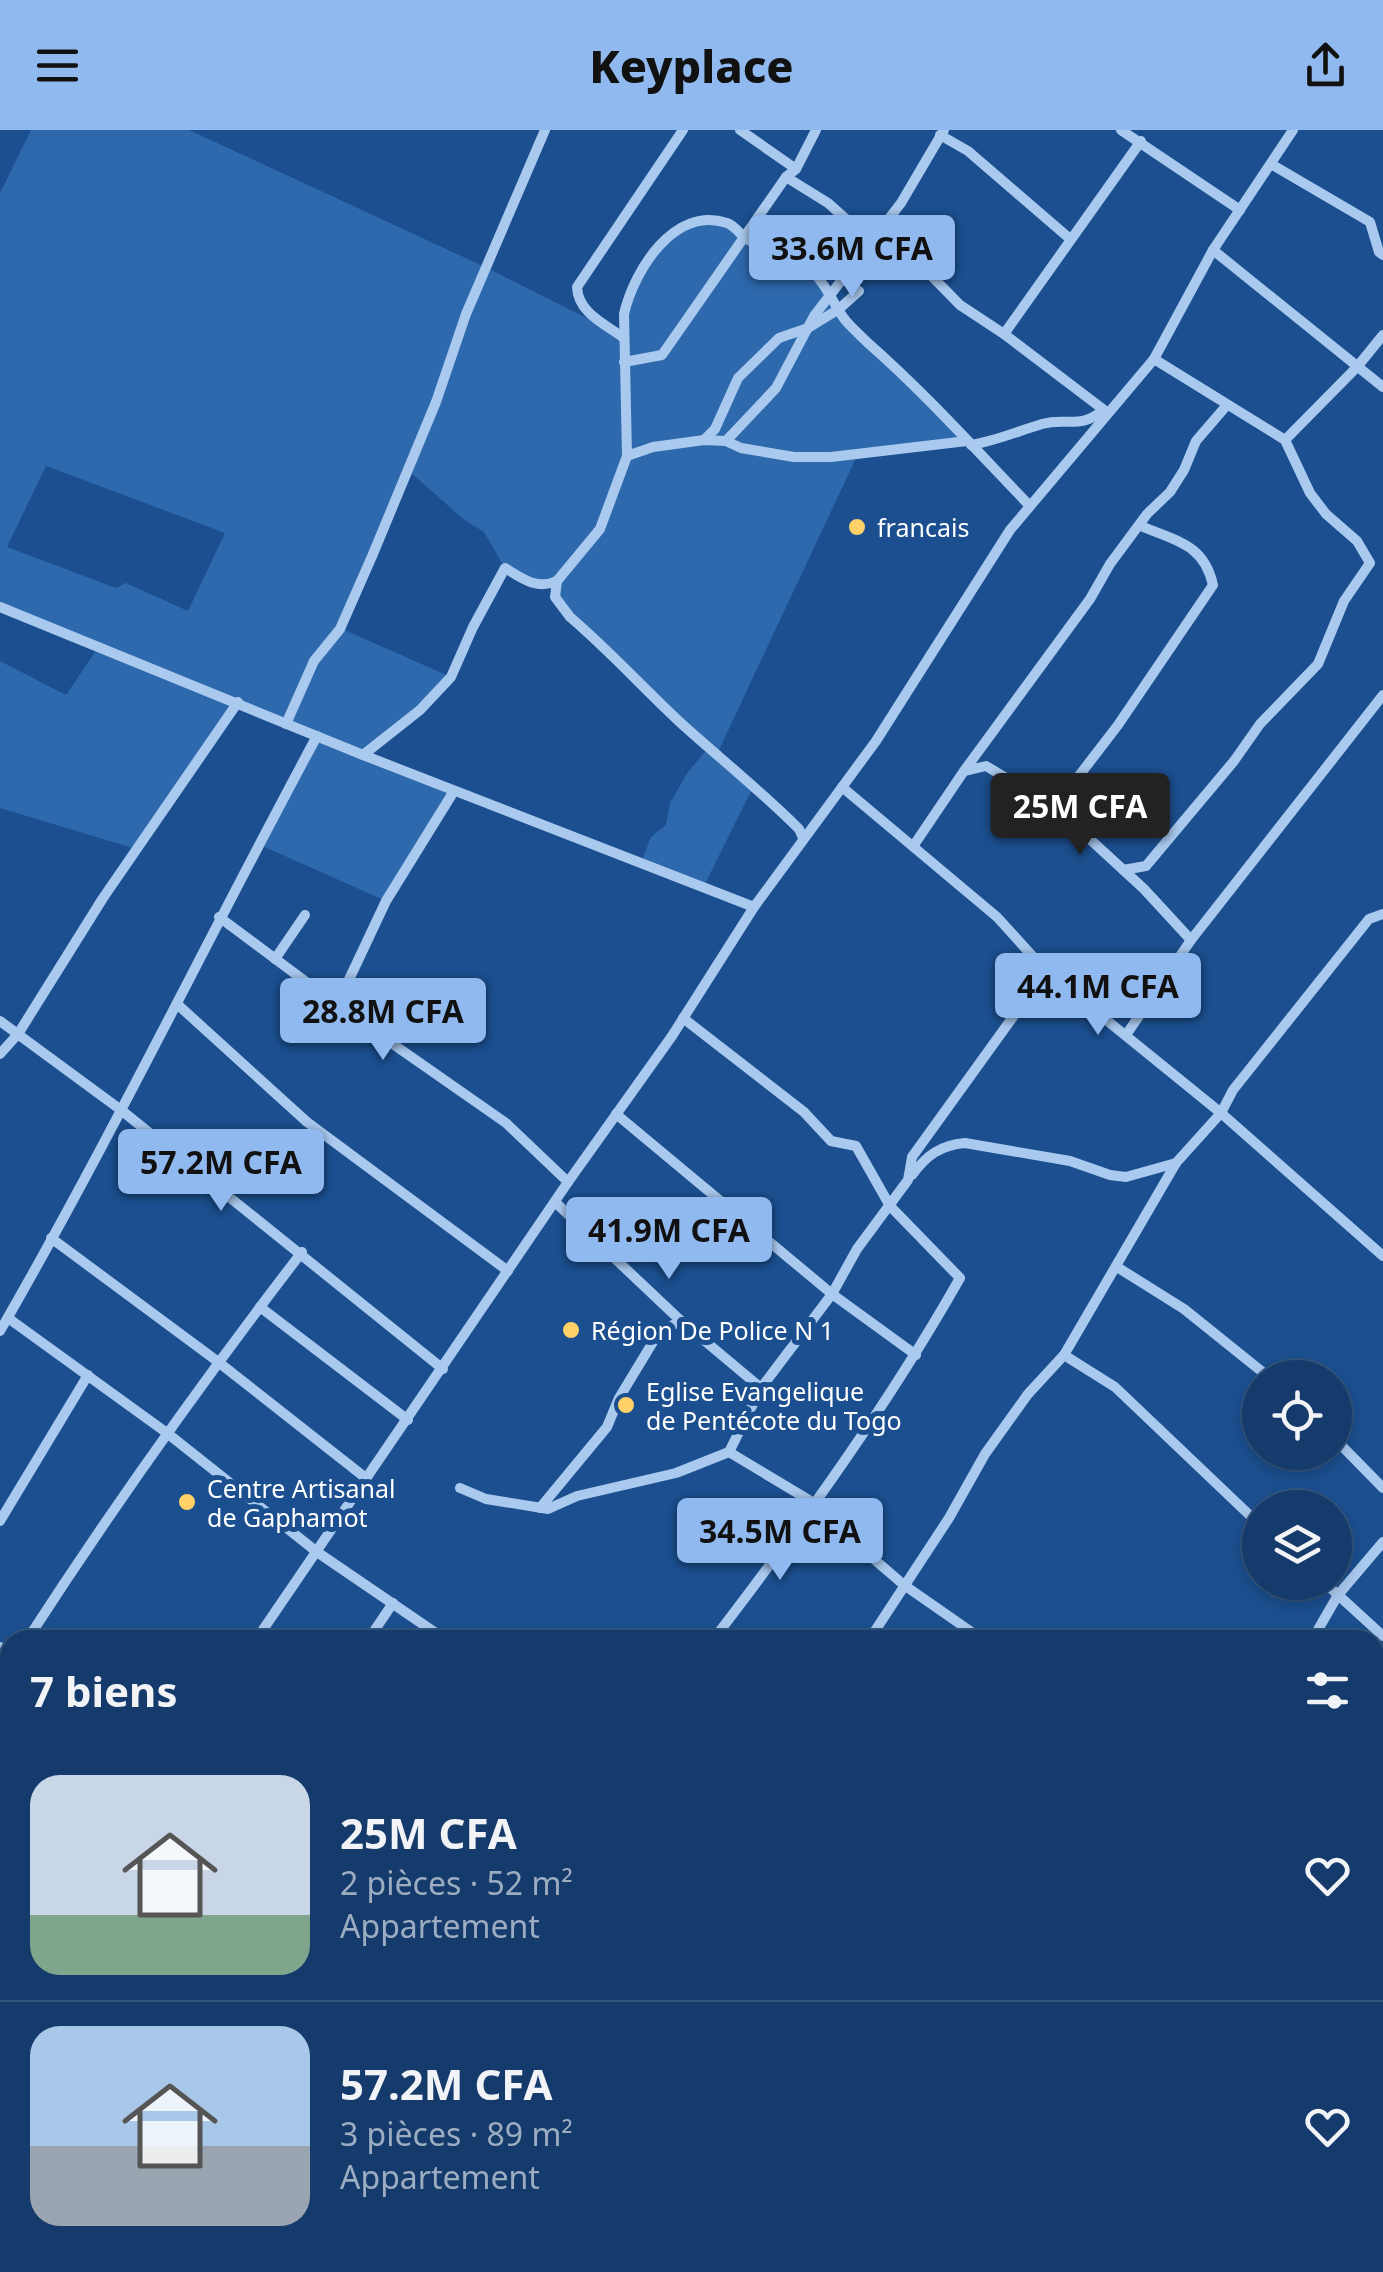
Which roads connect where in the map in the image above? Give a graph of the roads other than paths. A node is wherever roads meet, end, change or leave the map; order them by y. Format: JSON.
{"nodes":[{"id":1,"x":544,"y":130,"type":"edge"},
{"id":2,"x":683,"y":130,"type":"edge"},
{"id":3,"x":740,"y":130,"type":"edge"},
{"id":4,"x":816,"y":130,"type":"edge"},
{"id":5,"x":1121,"y":130,"type":"edge"},
{"id":6,"x":1294,"y":130,"type":"edge"},
{"id":7,"x":942,"y":132,"type":"edge"},
{"id":8,"x":1140,"y":141,"type":"junction"},
{"id":9,"x":1270,"y":164,"type":"junction"},
{"id":10,"x":791,"y":172,"type":"junction"},
{"id":11,"x":1240,"y":210,"type":"junction"},
{"id":12,"x":875,"y":234,"type":"junction"},
{"id":13,"x":744,"y":237,"type":"junction"},
{"id":14,"x":1069,"y":238,"type":"junction"},
{"id":15,"x":1214,"y":250,"type":"junction"},
{"id":16,"x":1383,"y":255,"type":"edge"},
{"id":17,"x":858,"y":291,"type":"dead end"},
{"id":18,"x":831,"y":296,"type":"junction"},
{"id":19,"x":839,"y":309,"type":"junction"},
{"id":20,"x":808,"y":328,"type":"junction"},
{"id":21,"x":1004,"y":334,"type":"junction"},
{"id":22,"x":1383,"y":335,"type":"edge"},
{"id":23,"x":624,"y":338,"type":"junction"},
{"id":24,"x":1154,"y":359,"type":"junction"},
{"id":25,"x":624,"y":362,"type":"junction"},
{"id":26,"x":1357,"y":367,"type":"junction"},
{"id":27,"x":1383,"y":386,"type":"edge"},
{"id":28,"x":1227,"y":405,"type":"junction"},
{"id":29,"x":1105,"y":412,"type":"junction"},
{"id":30,"x":704,"y":440,"type":"junction"},
{"id":31,"x":726,"y":440,"type":"junction"},
{"id":32,"x":1285,"y":440,"type":"junction"},
{"id":33,"x":969,"y":443,"type":"junction"},
{"id":34,"x":627,"y":456,"type":"junction"},
{"id":35,"x":1029,"y":505,"type":"junction"},
{"id":36,"x":1141,"y":526,"type":"junction"},
{"id":37,"x":557,"y":581,"type":"junction"},
{"id":38,"x":0,"y":607,"type":"edge"},
{"id":39,"x":1383,"y":695,"type":"edge"},
{"id":40,"x":238,"y":702,"type":"junction"},
{"id":41,"x":1379,"y":709,"type":"edge"},
{"id":42,"x":286,"y":724,"type":"junction"},
{"id":43,"x":317,"y":736,"type":"junction"},
{"id":44,"x":364,"y":756,"type":"junction"},
{"id":45,"x":964,"y":771,"type":"junction"},
{"id":46,"x":842,"y":787,"type":"junction"},
{"id":47,"x":454,"y":791,"type":"junction"},
{"id":48,"x":1055,"y":807,"type":"junction"},
{"id":49,"x":804,"y":838,"type":"junction"},
{"id":50,"x":914,"y":846,"type":"junction"},
{"id":51,"x":1123,"y":870,"type":"junction"},
{"id":52,"x":754,"y":907,"type":"junction"},
{"id":53,"x":1383,"y":914,"type":"edge"},
{"id":54,"x":304,"y":915,"type":"dead end"},
{"id":55,"x":219,"y":917,"type":"junction"},
{"id":56,"x":1191,"y":940,"type":"junction"},
{"id":57,"x":275,"y":959,"type":"junction"},
{"id":58,"x":1046,"y":971,"type":"junction"},
{"id":59,"x":177,"y":1004,"type":"junction"},
{"id":60,"x":336,"y":1005,"type":"junction"},
{"id":61,"x":683,"y":1018,"type":"junction"},
{"id":62,"x":0,"y":1021,"type":"edge"},
{"id":63,"x":18,"y":1034,"type":"junction"},
{"id":64,"x":1126,"y":1035,"type":"junction"},
{"id":65,"x":0,"y":1054,"type":"edge"},
{"id":66,"x":121,"y":1110,"type":"junction"},
{"id":67,"x":1221,"y":1113,"type":"junction"},
{"id":68,"x":616,"y":1114,"type":"junction"},
{"id":69,"x":1176,"y":1162,"type":"junction"},
{"id":70,"x":908,"y":1180,"type":"junction"},
{"id":71,"x":568,"y":1182,"type":"junction"},
{"id":72,"x":555,"y":1202,"type":"junction"},
{"id":73,"x":890,"y":1206,"type":"junction"},
{"id":74,"x":52,"y":1238,"type":"junction"},
{"id":75,"x":302,"y":1252,"type":"junction"},
{"id":76,"x":1383,"y":1256,"type":"edge"},
{"id":77,"x":1117,"y":1268,"type":"junction"},
{"id":78,"x":508,"y":1271,"type":"junction"},
{"id":79,"x":832,"y":1294,"type":"junction"},
{"id":80,"x":260,"y":1307,"type":"junction"},
{"id":81,"x":8,"y":1318,"type":"junction"},
{"id":82,"x":681,"y":1321,"type":"junction"},
{"id":83,"x":0,"y":1331,"type":"edge"},
{"id":84,"x":916,"y":1355,"type":"junction"},
{"id":85,"x":1064,"y":1355,"type":"junction"},
{"id":86,"x":1247,"y":1360,"type":"edge"},
{"id":87,"x":217,"y":1362,"type":"junction"},
{"id":88,"x":443,"y":1368,"type":"junction"},
{"id":89,"x":88,"y":1375,"type":"junction"},
{"id":90,"x":761,"y":1388,"type":"junction"},
{"id":91,"x":408,"y":1420,"type":"junction"},
{"id":92,"x":167,"y":1432,"type":"junction"},
{"id":93,"x":730,"y":1452,"type":"junction"},
{"id":94,"x":1352,"y":1456,"type":"edge"},
{"id":95,"x":367,"y":1479,"type":"junction"},
{"id":96,"x":460,"y":1488,"type":"dead end"},
{"id":97,"x":1383,"y":1488,"type":"edge"},
{"id":98,"x":814,"y":1502,"type":"junction"},
{"id":99,"x":540,"y":1508,"type":"junction"},
{"id":100,"x":1242,"y":1508,"type":"edge"},
{"id":101,"x":0,"y":1521,"type":"edge"},
{"id":102,"x":1383,"y":1542,"type":"edge"},
{"id":103,"x":317,"y":1552,"type":"junction"},
{"id":104,"x":1352,"y":1579,"type":"edge"},
{"id":105,"x":904,"y":1585,"type":"junction"},
{"id":106,"x":1335,"y":1600,"type":"edge"},
{"id":107,"x":1343,"y":1600,"type":"edge"},
{"id":108,"x":392,"y":1604,"type":"junction"},
{"id":109,"x":34,"y":1630,"type":"edge"},
{"id":110,"x":263,"y":1630,"type":"edge"},
{"id":111,"x":375,"y":1630,"type":"edge"},
{"id":112,"x":431,"y":1630,"type":"edge"},
{"id":113,"x":720,"y":1630,"type":"edge"},
{"id":114,"x":875,"y":1630,"type":"edge"},
{"id":115,"x":969,"y":1630,"type":"edge"},
{"id":116,"x":1318,"y":1630,"type":"edge"},
{"id":117,"x":1376,"y":1630,"type":"edge"}],
"edges":[{"from":1,"to":42,"type":"street"},
{"from":2,"to":23,"type":"street"},
{"from":3,"to":10,"type":"street"},
{"from":4,"to":10,"type":"street"},
{"from":5,"to":8,"type":"street"},
{"from":6,"to":9,"type":"street"},
{"from":7,"to":12,"type":"street"},
{"from":7,"to":14,"type":"street"},
{"from":8,"to":11,"type":"street"},
{"from":8,"to":14,"type":"street"},
{"from":9,"to":11,"type":"street"},
{"from":9,"to":16,"type":"street"},
{"from":10,"to":12,"type":"street"},
{"from":10,"to":13,"type":"street"},
{"from":11,"to":15,"type":"street"},
{"from":12,"to":18,"type":"street"},
{"from":12,"to":21,"type":"street"},
{"from":13,"to":18,"type":"street"},
{"from":13,"to":23,"type":"street"},
{"from":13,"to":25,"type":"street"},
{"from":14,"to":21,"type":"street"},
{"from":15,"to":24,"type":"street"},
{"from":15,"to":26,"type":"street"},
{"from":17,"to":19,"type":"street"},
{"from":18,"to":19,"type":"street"},
{"from":18,"to":20,"type":"street"},
{"from":19,"to":20,"type":"street"},
{"from":19,"to":33,"type":"street"},
{"from":20,"to":30,"type":"street"},
{"from":20,"to":31,"type":"street"},
{"from":21,"to":29,"type":"street"},
{"from":22,"to":26,"type":"street"},
{"from":23,"to":25,"type":"street"},
{"from":24,"to":28,"type":"street"},
{"from":24,"to":29,"type":"street"},
{"from":25,"to":34,"type":"street"},
{"from":26,"to":27,"type":"street"},
{"from":26,"to":32,"type":"street"},
{"from":28,"to":32,"type":"street"},
{"from":28,"to":36,"type":"street"},
{"from":29,"to":33,"type":"street"},
{"from":29,"to":35,"type":"street"},
{"from":30,"to":31,"type":"street"},
{"from":30,"to":34,"type":"street"},
{"from":31,"to":33,"type":"street"},
{"from":32,"to":51,"type":"street"},
{"from":33,"to":35,"type":"street"},
{"from":34,"to":37,"type":"street"},
{"from":35,"to":46,"type":"street"},
{"from":36,"to":45,"type":"street"},
{"from":36,"to":48,"type":"street"},
{"from":37,"to":44,"type":"street"},
{"from":37,"to":49,"type":"street"},
{"from":38,"to":40,"type":"street"},
{"from":39,"to":41,"type":"street"},
{"from":40,"to":42,"type":"street"},
{"from":40,"to":63,"type":"street"},
{"from":41,"to":56,"type":"street"},
{"from":42,"to":43,"type":"street"},
{"from":43,"to":44,"type":"street"},
{"from":43,"to":55,"type":"street"},
{"from":44,"to":47,"type":"street"},
{"from":45,"to":48,"type":"street"},
{"from":45,"to":50,"type":"street"},
{"from":46,"to":49,"type":"street"},
{"from":46,"to":50,"type":"street"},
{"from":47,"to":52,"type":"street"},
{"from":47,"to":60,"type":"street"},
{"from":48,"to":51,"type":"street"},
{"from":49,"to":52,"type":"street"},
{"from":50,"to":58,"type":"street"},
{"from":51,"to":56,"type":"street"},
{"from":52,"to":61,"type":"street"},
{"from":53,"to":67,"type":"street"},
{"from":54,"to":57,"type":"street"},
{"from":55,"to":57,"type":"street"},
{"from":55,"to":59,"type":"street"},
{"from":56,"to":64,"type":"street"},
{"from":57,"to":60,"type":"street"},
{"from":58,"to":64,"type":"street"},
{"from":58,"to":70,"type":"street"},
{"from":59,"to":66,"type":"street"},
{"from":59,"to":78,"type":"street"},
{"from":60,"to":71,"type":"street"},
{"from":61,"to":68,"type":"street"},
{"from":61,"to":73,"type":"street"},
{"from":62,"to":63,"type":"street"},
{"from":63,"to":65,"type":"street"},
{"from":63,"to":66,"type":"street"},
{"from":64,"to":67,"type":"street"},
{"from":66,"to":74,"type":"street"},
{"from":66,"to":75,"type":"street"},
{"from":67,"to":69,"type":"street"},
{"from":67,"to":76,"type":"street"},
{"from":68,"to":71,"type":"street"},
{"from":68,"to":79,"type":"street"},
{"from":69,"to":70,"type":"street"},
{"from":69,"to":77,"type":"street"},
{"from":70,"to":73,"type":"street"},
{"from":71,"to":72,"type":"street"},
{"from":72,"to":78,"type":"street"},
{"from":72,"to":82,"type":"street"},
{"from":73,"to":79,"type":"street"},
{"from":73,"to":84,"type":"street"},
{"from":74,"to":81,"type":"street"},
{"from":74,"to":87,"type":"street"},
{"from":75,"to":80,"type":"street"},
{"from":75,"to":88,"type":"street"},
{"from":77,"to":85,"type":"street"},
{"from":77,"to":86,"type":"street"},
{"from":78,"to":88,"type":"street"},
{"from":79,"to":84,"type":"street"},
{"from":79,"to":90,"type":"street"},
{"from":80,"to":87,"type":"street"},
{"from":80,"to":91,"type":"street"},
{"from":81,"to":83,"type":"street"},
{"from":81,"to":89,"type":"street"},
{"from":82,"to":90,"type":"street"},
{"from":82,"to":99,"type":"street"},
{"from":84,"to":98,"type":"street"},
{"from":85,"to":100,"type":"street"},
{"from":85,"to":105,"type":"street"},
{"from":87,"to":92,"type":"street"},
{"from":87,"to":95,"type":"street"},
{"from":88,"to":91,"type":"street"},
{"from":89,"to":92,"type":"street"},
{"from":89,"to":101,"type":"street"},
{"from":90,"to":93,"type":"street"},
{"from":91,"to":95,"type":"street"},
{"from":92,"to":103,"type":"street"},
{"from":92,"to":109,"type":"street"},
{"from":93,"to":98,"type":"street"},
{"from":93,"to":99,"type":"street"},
{"from":94,"to":97,"type":"street"},
{"from":95,"to":103,"type":"street"},
{"from":96,"to":99,"type":"street"},
{"from":98,"to":105,"type":"street"},
{"from":98,"to":113,"type":"street"},
{"from":102,"to":104,"type":"street"},
{"from":103,"to":108,"type":"street"},
{"from":103,"to":110,"type":"street"},
{"from":105,"to":114,"type":"street"},
{"from":105,"to":115,"type":"street"},
{"from":106,"to":116,"type":"street"},
{"from":107,"to":117,"type":"street"},
{"from":108,"to":111,"type":"street"},
{"from":108,"to":112,"type":"street"}]}
